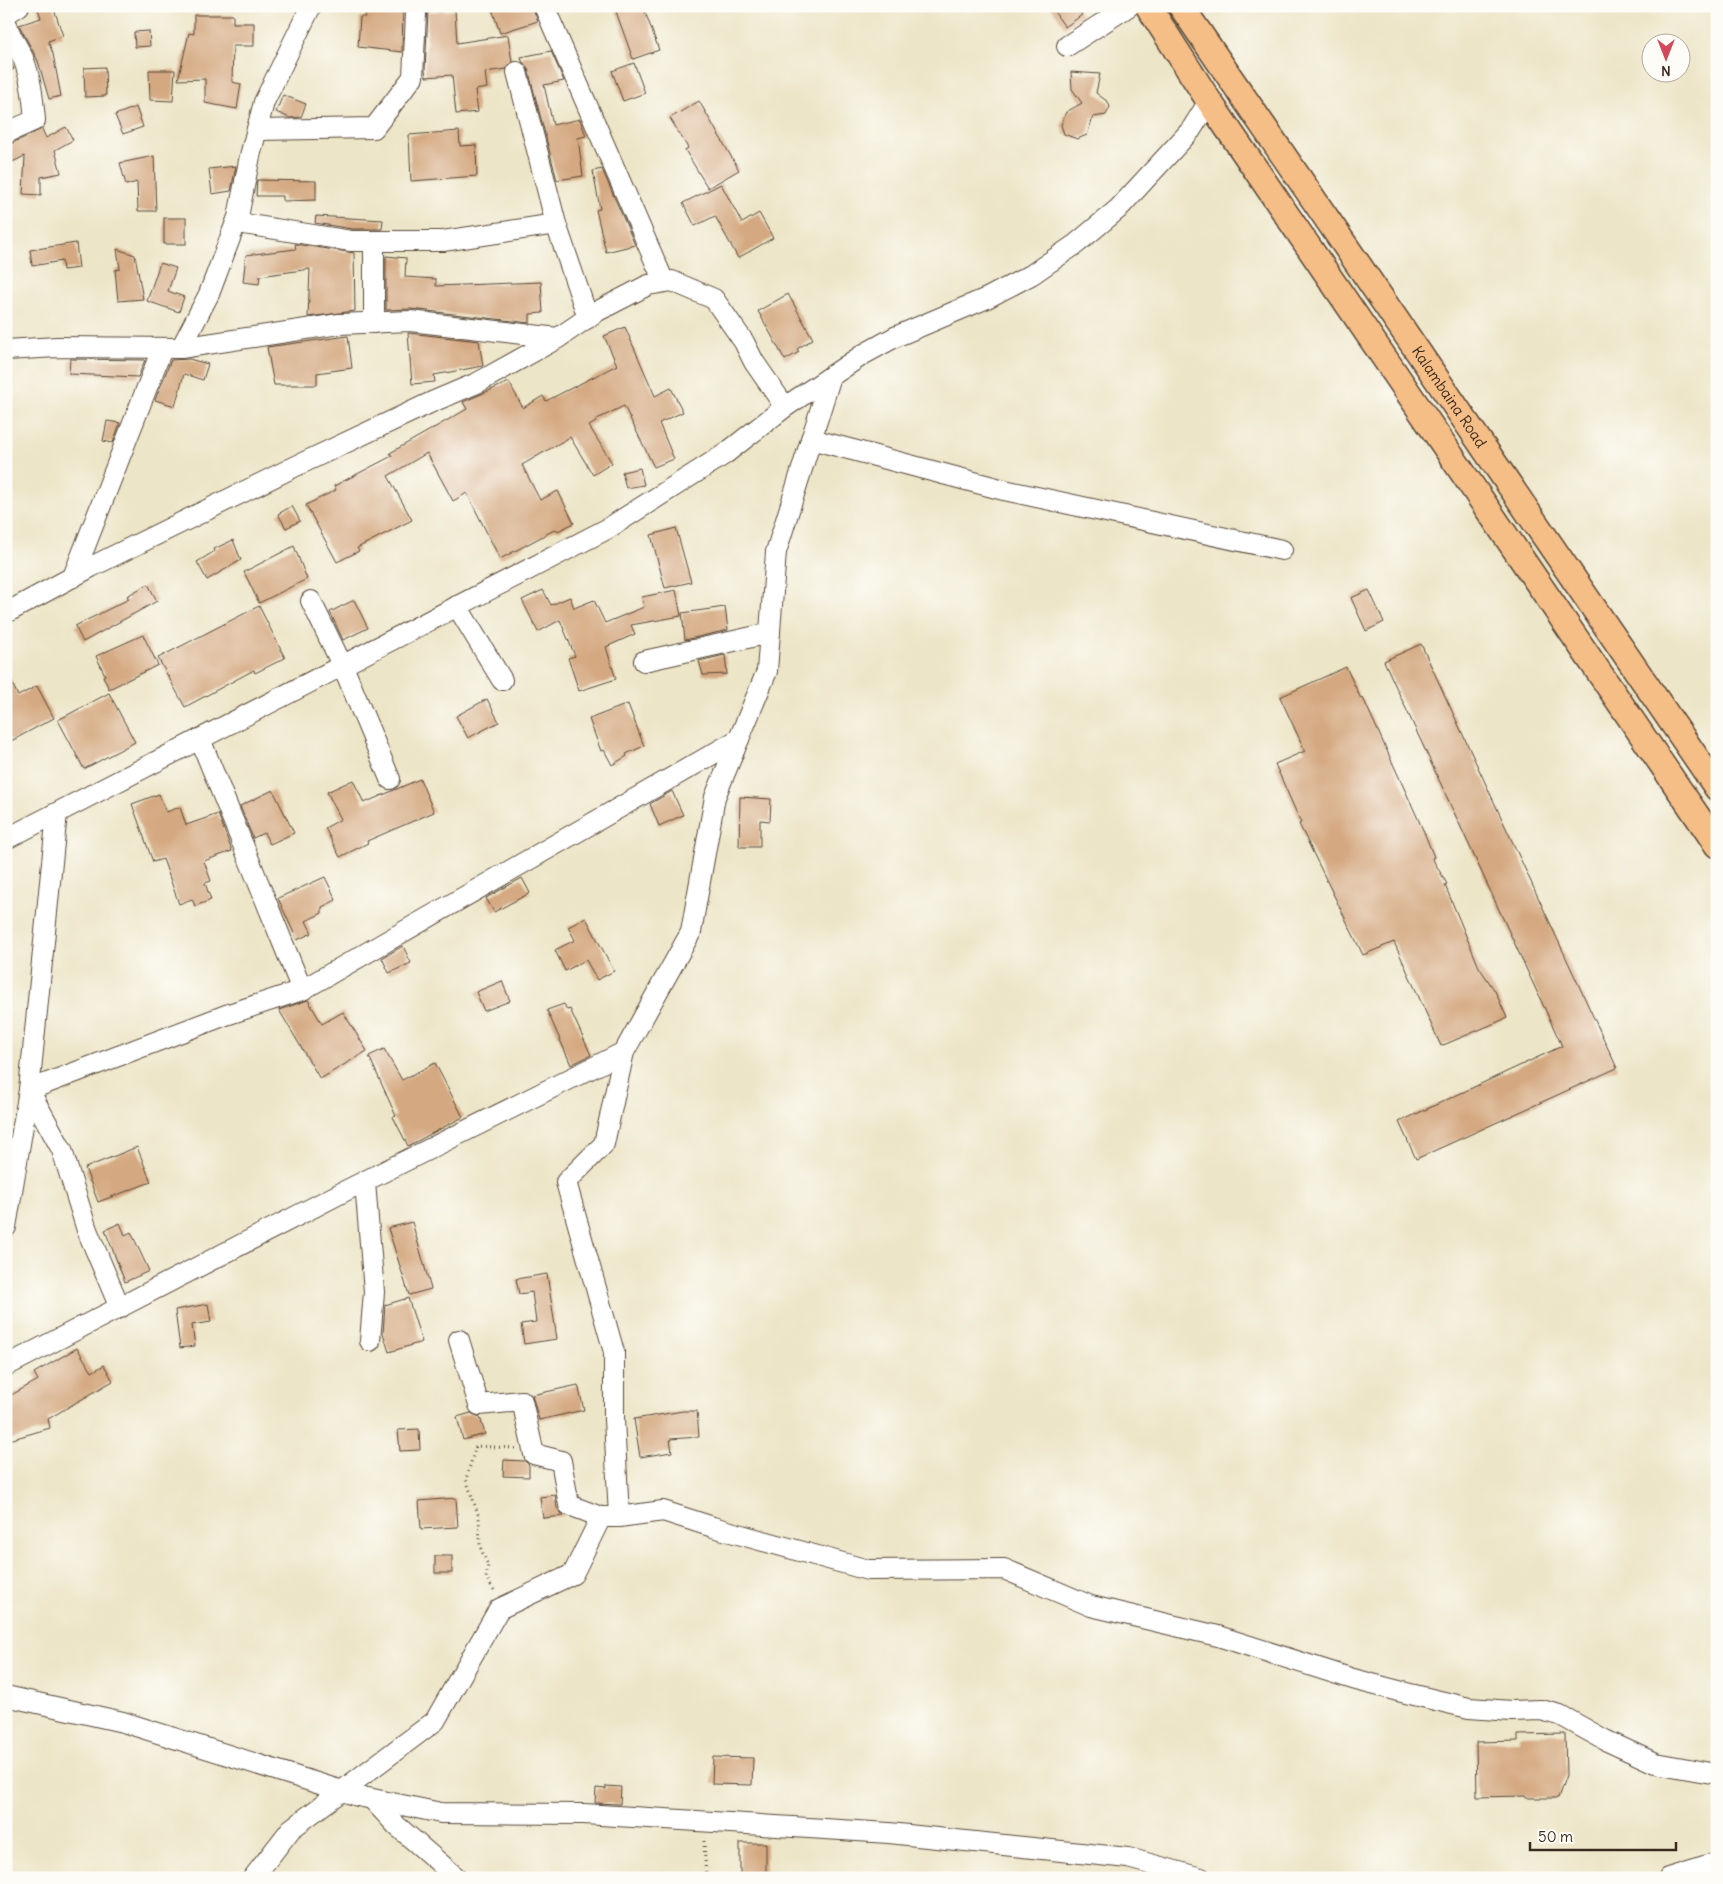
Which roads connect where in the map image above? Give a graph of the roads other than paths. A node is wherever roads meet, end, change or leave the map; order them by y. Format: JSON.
{"nodes":[{"id":1,"x":19,"y":6,"type":"edge"},
{"id":2,"x":311,"y":6,"type":"edge"},
{"id":3,"x":544,"y":6,"type":"edge"},
{"id":4,"x":1181,"y":6,"type":"edge"},
{"id":5,"x":1147,"y":8,"type":"edge"},
{"id":6,"x":416,"y":13,"type":"dead end"},
{"id":7,"x":6,"y":14,"type":"edge"},
{"id":8,"x":6,"y":22,"type":"edge"},
{"id":9,"x":1067,"y":46,"type":"dead end"},
{"id":10,"x":516,"y":72,"type":"dead end"},
{"id":11,"x":1210,"y":101,"type":"junction"},
{"id":12,"x":256,"y":130,"type":"junction"},
{"id":13,"x":6,"y":133,"type":"edge"},
{"id":14,"x":237,"y":223,"type":"junction"},
{"id":15,"x":556,"y":224,"type":"junction"},
{"id":16,"x":374,"y":241,"type":"junction"},
{"id":17,"x":664,"y":282,"type":"junction"},
{"id":18,"x":588,"y":318,"type":"junction"},
{"id":19,"x":374,"y":323,"type":"junction"},
{"id":20,"x":558,"y":338,"type":"junction"},
{"id":21,"x":171,"y":348,"type":"junction"},
{"id":22,"x":6,"y":350,"type":"edge"},
{"id":23,"x":831,"y":376,"type":"junction"},
{"id":24,"x":785,"y":407,"type":"junction"},
{"id":25,"x":811,"y":439,"type":"junction"},
{"id":26,"x":1282,"y":550,"type":"dead end"},
{"id":27,"x":73,"y":577,"type":"junction"},
{"id":28,"x":311,"y":601,"type":"dead end"},
{"id":29,"x":457,"y":606,"type":"junction"},
{"id":30,"x":6,"y":613,"type":"edge"},
{"id":31,"x":770,"y":633,"type":"junction"},
{"id":32,"x":644,"y":661,"type":"dead end"},
{"id":33,"x":342,"y":666,"type":"junction"},
{"id":34,"x":502,"y":680,"type":"dead end"},
{"id":35,"x":200,"y":739,"type":"junction"},
{"id":36,"x":739,"y":740,"type":"junction"},
{"id":37,"x":390,"y":779,"type":"dead end"},
{"id":38,"x":1717,"y":788,"type":"edge"},
{"id":39,"x":57,"y":813,"type":"junction"},
{"id":40,"x":6,"y":839,"type":"edge"},
{"id":41,"x":1717,"y":845,"type":"edge"},
{"id":42,"x":302,"y":990,"type":"junction"},
{"id":43,"x":624,"y":1052,"type":"junction"},
{"id":44,"x":29,"y":1090,"type":"junction"},
{"id":45,"x":365,"y":1182,"type":"junction"},
{"id":46,"x":6,"y":1227,"type":"edge"},
{"id":47,"x":120,"y":1308,"type":"junction"},
{"id":48,"x":459,"y":1340,"type":"dead end"},
{"id":49,"x":370,"y":1341,"type":"dead end"},
{"id":50,"x":6,"y":1366,"type":"edge"},
{"id":51,"x":610,"y":1517,"type":"junction"},
{"id":52,"x":6,"y":1696,"type":"edge"},
{"id":53,"x":1717,"y":1774,"type":"edge"},
{"id":54,"x":340,"y":1791,"type":"junction"},
{"id":55,"x":373,"y":1800,"type":"junction"},
{"id":56,"x":1717,"y":1863,"type":"edge"},
{"id":57,"x":253,"y":1878,"type":"edge"},
{"id":58,"x":457,"y":1878,"type":"edge"},
{"id":59,"x":1201,"y":1878,"type":"edge"},
{"id":60,"x":1670,"y":1878,"type":"edge"}],
"edges":[{"from":1,"to":7,"type":"street"},
{"from":2,"to":12,"type":"street"},
{"from":3,"to":17,"type":"street"},
{"from":4,"to":38,"type":"main road","name":"Kalambaina Road"},
{"from":5,"to":9,"type":"street"},
{"from":5,"to":11,"type":"main road"},
{"from":6,"to":12,"type":"street"},
{"from":8,"to":13,"type":"street"},
{"from":10,"to":15,"type":"street"},
{"from":11,"to":23,"type":"street"},
{"from":11,"to":41,"type":"main road"},
{"from":12,"to":14,"type":"street"},
{"from":14,"to":16,"type":"street"},
{"from":14,"to":21,"type":"street"},
{"from":15,"to":16,"type":"street"},
{"from":15,"to":18,"type":"street"},
{"from":16,"to":19,"type":"street"},
{"from":17,"to":18,"type":"street"},
{"from":17,"to":24,"type":"street"},
{"from":18,"to":20,"type":"street"},
{"from":19,"to":20,"type":"street"},
{"from":19,"to":21,"type":"street"},
{"from":20,"to":27,"type":"street"},
{"from":21,"to":22,"type":"street"},
{"from":21,"to":27,"type":"street"},
{"from":23,"to":24,"type":"street"},
{"from":23,"to":25,"type":"street"},
{"from":24,"to":29,"type":"street"},
{"from":25,"to":26,"type":"street"},
{"from":25,"to":31,"type":"street"},
{"from":27,"to":30,"type":"street"},
{"from":28,"to":33,"type":"street"},
{"from":29,"to":33,"type":"street"},
{"from":29,"to":34,"type":"street"},
{"from":31,"to":32,"type":"street"},
{"from":31,"to":36,"type":"street"},
{"from":33,"to":35,"type":"street"},
{"from":33,"to":37,"type":"street"},
{"from":35,"to":39,"type":"street"},
{"from":35,"to":42,"type":"street"},
{"from":36,"to":42,"type":"street"},
{"from":36,"to":43,"type":"street"},
{"from":39,"to":40,"type":"street"},
{"from":39,"to":44,"type":"street"},
{"from":42,"to":44,"type":"street"},
{"from":43,"to":45,"type":"street"},
{"from":43,"to":51,"type":"street"},
{"from":44,"to":46,"type":"street"},
{"from":44,"to":47,"type":"street"},
{"from":45,"to":47,"type":"street"},
{"from":45,"to":49,"type":"street"},
{"from":47,"to":50,"type":"street"},
{"from":48,"to":51,"type":"street"},
{"from":51,"to":53,"type":"street"},
{"from":51,"to":54,"type":"street"},
{"from":52,"to":54,"type":"street"},
{"from":54,"to":55,"type":"street"},
{"from":54,"to":57,"type":"street"},
{"from":55,"to":58,"type":"street"},
{"from":55,"to":59,"type":"street"},
{"from":56,"to":60,"type":"street"}]}
